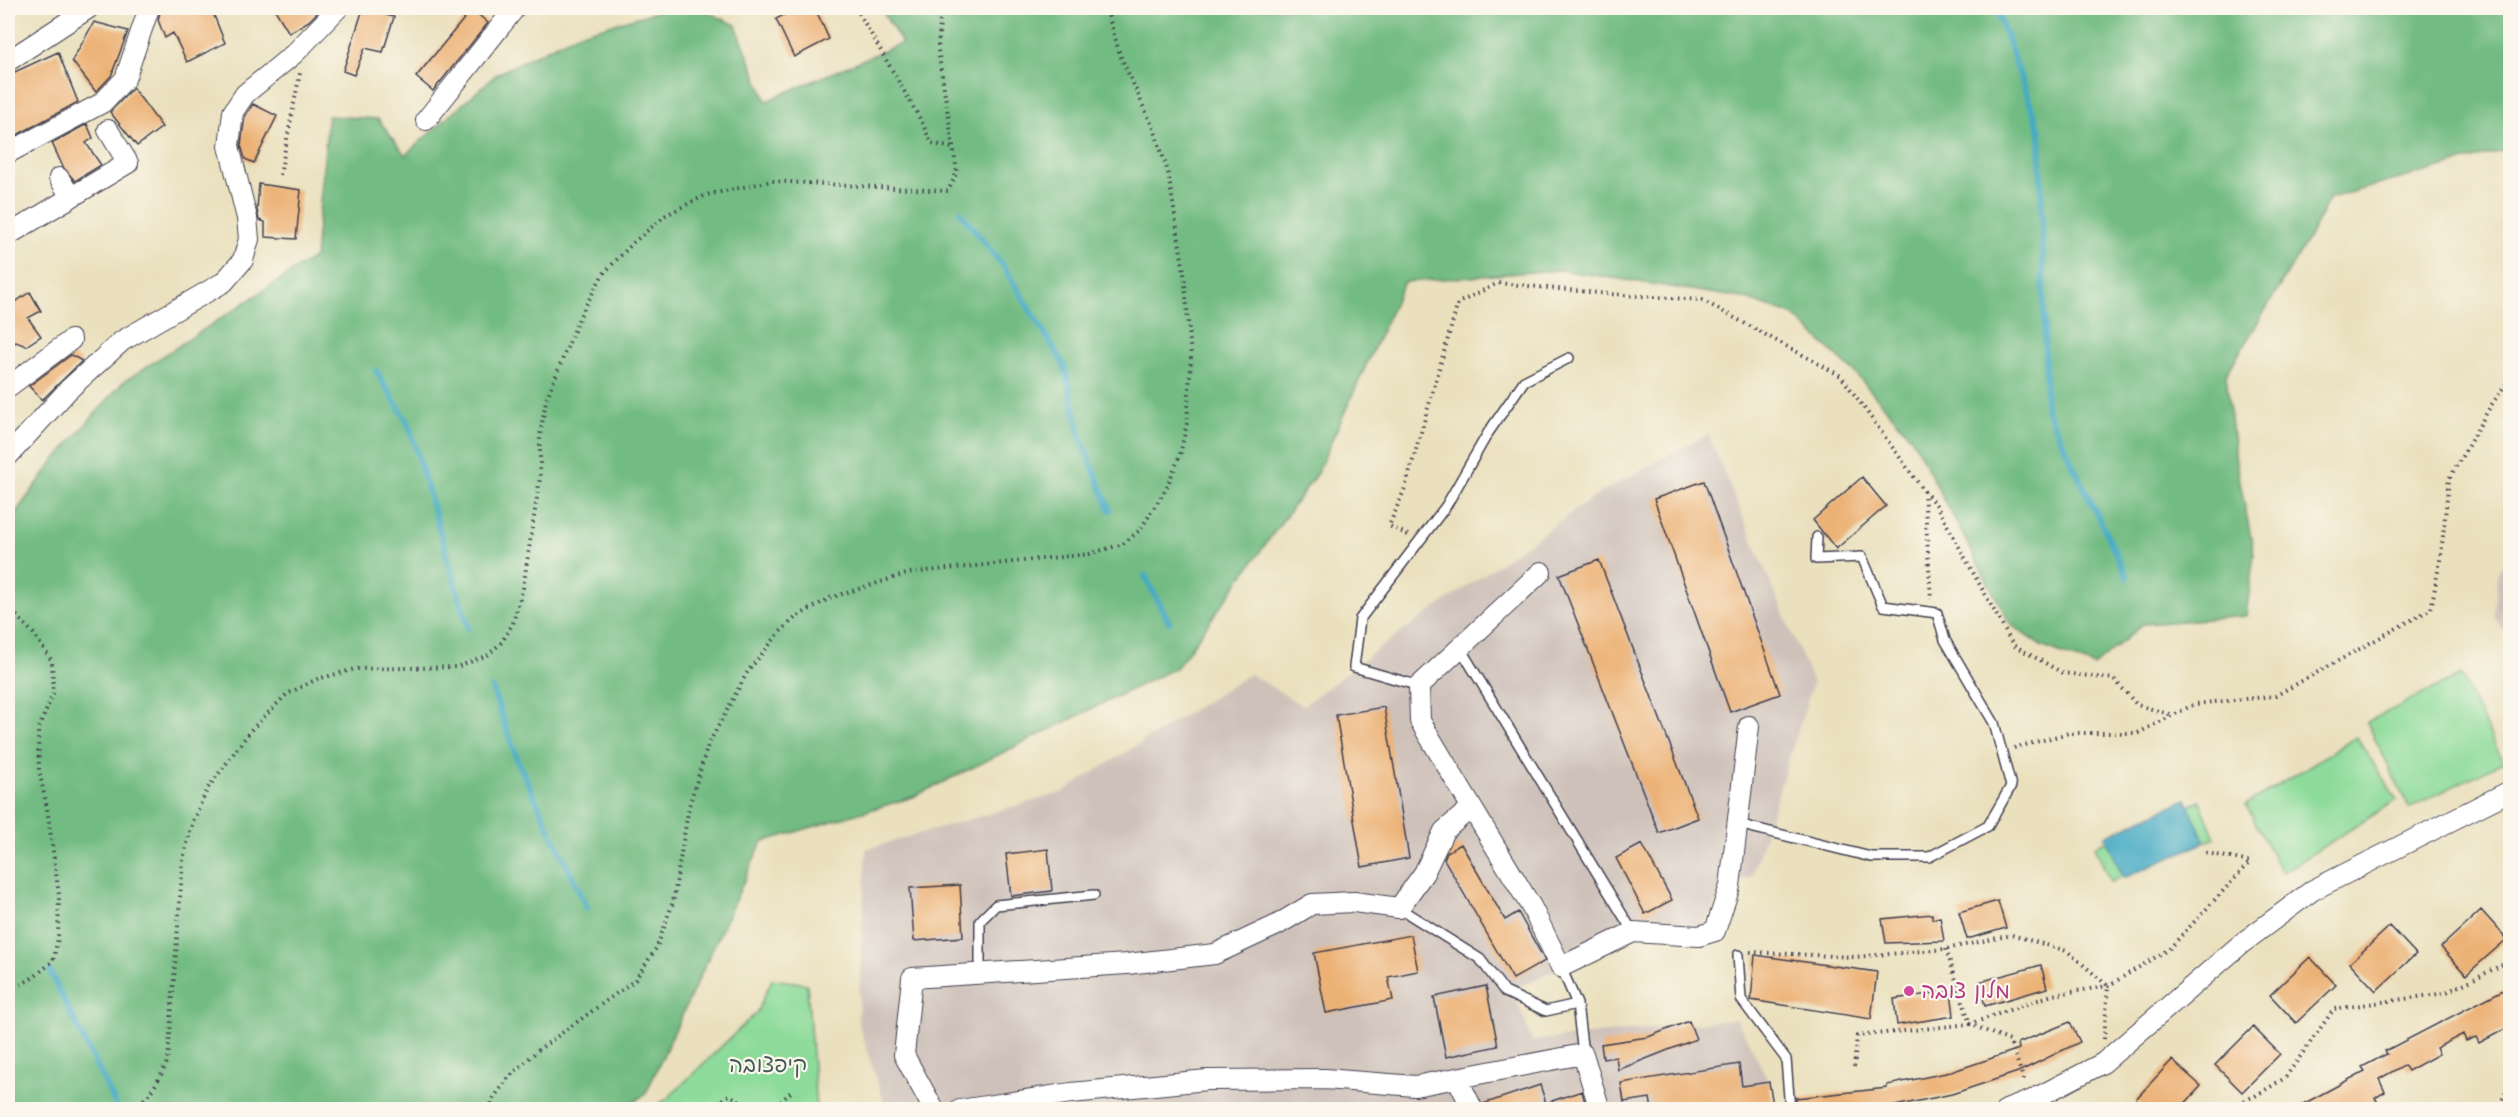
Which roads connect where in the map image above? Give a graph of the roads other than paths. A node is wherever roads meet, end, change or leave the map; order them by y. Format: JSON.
{"nodes":[{"id":1,"x":89,"y":8,"type":"edge"},
{"id":2,"x":149,"y":8,"type":"edge"},
{"id":3,"x":338,"y":8,"type":"edge"},
{"id":4,"x":515,"y":8,"type":"edge"},
{"id":5,"x":8,"y":61,"type":"edge"},
{"id":6,"x":426,"y":120,"type":"dead end"},
{"id":7,"x":108,"y":129,"type":"dead end"},
{"id":8,"x":8,"y":153,"type":"edge"},
{"id":9,"x":59,"y":178,"type":"dead end"},
{"id":10,"x":71,"y":197,"type":"junction"},
{"id":11,"x":8,"y":235,"type":"edge"},
{"id":12,"x":70,"y":340,"type":"dead end"},
{"id":13,"x":1569,"y":358,"type":"dead end"},
{"id":14,"x":8,"y":387,"type":"edge"},
{"id":15,"x":8,"y":456,"type":"edge"},
{"id":16,"x":1817,"y":537,"type":"dead end"},
{"id":17,"x":1541,"y":572,"type":"dead end"},
{"id":18,"x":1460,"y":648,"type":"junction"},
{"id":19,"x":1419,"y":686,"type":"junction"},
{"id":20,"x":1749,"y":726,"type":"dead end"},
{"id":21,"x":2511,"y":791,"type":"edge"},
{"id":22,"x":1470,"y":808,"type":"junction"},
{"id":23,"x":1738,"y":824,"type":"junction"},
{"id":24,"x":1094,"y":895,"type":"dead end"},
{"id":25,"x":1399,"y":908,"type":"junction"},
{"id":26,"x":1633,"y":932,"type":"junction"},
{"id":27,"x":1738,"y":955,"type":"road end"},
{"id":28,"x":1561,"y":967,"type":"junction"},
{"id":29,"x":980,"y":974,"type":"junction"},
{"id":30,"x":1577,"y":1004,"type":"junction"},
{"id":31,"x":1582,"y":1054,"type":"junction"},
{"id":32,"x":1457,"y":1078,"type":"junction"},
{"id":33,"x":934,"y":1110,"type":"edge"},
{"id":34,"x":960,"y":1110,"type":"edge"},
{"id":35,"x":1473,"y":1110,"type":"edge"},
{"id":36,"x":1600,"y":1110,"type":"edge"},
{"id":37,"x":1790,"y":1110,"type":"edge"},
{"id":38,"x":2007,"y":1110,"type":"edge"}],
"edges":[{"from":1,"to":5,"type":"street"},
{"from":2,"to":8,"type":"street"},
{"from":3,"to":15,"type":"street"},
{"from":4,"to":6,"type":"street"},
{"from":7,"to":10,"type":"street"},
{"from":9,"to":10,"type":"street"},
{"from":10,"to":11,"type":"street"},
{"from":12,"to":14,"type":"street"},
{"from":13,"to":19,"type":"lane"},
{"from":16,"to":23,"type":"lane"},
{"from":17,"to":18,"type":"street"},
{"from":18,"to":19,"type":"street"},
{"from":18,"to":26,"type":"lane"},
{"from":19,"to":22,"type":"street"},
{"from":20,"to":23,"type":"street"},
{"from":21,"to":38,"type":"street"},
{"from":22,"to":25,"type":"street"},
{"from":22,"to":28,"type":"street"},
{"from":23,"to":26,"type":"street"},
{"from":24,"to":29,"type":"lane"},
{"from":25,"to":29,"type":"street"},
{"from":25,"to":30,"type":"lane"},
{"from":26,"to":28,"type":"street"},
{"from":27,"to":37,"type":"lane"},
{"from":28,"to":30,"type":"lane"},
{"from":29,"to":33,"type":"street"},
{"from":30,"to":31,"type":"lane"},
{"from":31,"to":32,"type":"street"},
{"from":31,"to":36,"type":"street"},
{"from":32,"to":34,"type":"street"},
{"from":32,"to":35,"type":"street"}]}
